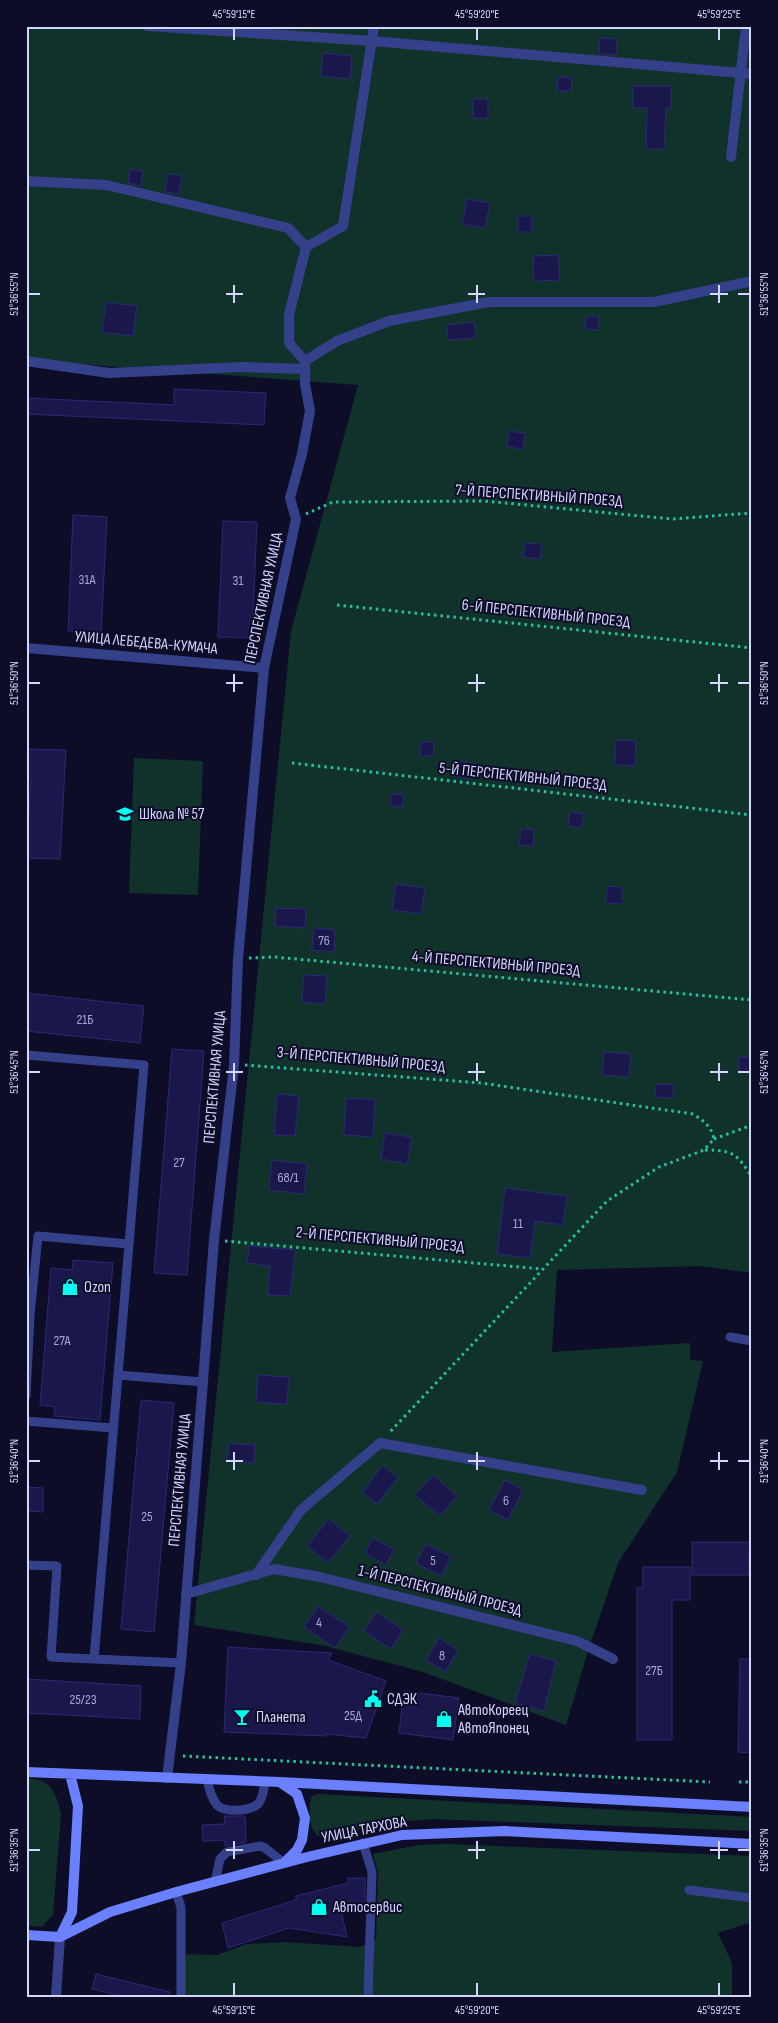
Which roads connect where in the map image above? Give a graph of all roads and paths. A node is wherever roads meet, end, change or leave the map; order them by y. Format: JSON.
{"nodes":[{"id":1,"x":148,"y":26,"type":"edge"},
{"id":2,"x":374,"y":26,"type":"edge"},
{"id":3,"x":746,"y":26,"type":"edge"},
{"id":4,"x":372,"y":41,"type":"junction"},
{"id":5,"x":740,"y":73,"type":"junction"},
{"id":6,"x":752,"y":74,"type":"edge"},
{"id":7,"x":731,"y":157,"type":"dead end"},
{"id":8,"x":26,"y":180,"type":"edge"},
{"id":9,"x":306,"y":247,"type":"junction"},
{"id":10,"x":752,"y":281,"type":"edge"},
{"id":11,"x":26,"y":361,"type":"edge"},
{"id":12,"x":305,"y":365,"type":"junction"},
{"id":13,"x":752,"y":513,"type":"edge"},
{"id":14,"x":296,"y":518,"type":"junction"},
{"id":15,"x":338,"y":604,"type":"dead end"},
{"id":16,"x":26,"y":648,"type":"edge"},
{"id":17,"x":752,"y":648,"type":"edge"},
{"id":18,"x":264,"y":668,"type":"junction"},
{"id":19,"x":292,"y":763,"type":"dead end"},
{"id":20,"x":752,"y":815,"type":"edge"},
{"id":21,"x":238,"y":959,"type":"junction"},
{"id":22,"x":752,"y":1000,"type":"edge"},
{"id":23,"x":26,"y":1055,"type":"edge"},
{"id":24,"x":234,"y":1065,"type":"junction"},
{"id":25,"x":752,"y":1124,"type":"edge"},
{"id":26,"x":714,"y":1139,"type":"junction"},
{"id":27,"x":704,"y":1150,"type":"junction"},
{"id":28,"x":752,"y":1177,"type":"edge"},
{"id":29,"x":214,"y":1240,"type":"junction"},
{"id":30,"x":129,"y":1244,"type":"junction"},
{"id":31,"x":543,"y":1269,"type":"junction"},
{"id":32,"x":730,"y":1337,"type":"dead end"},
{"id":33,"x":752,"y":1341,"type":"edge"},
{"id":34,"x":118,"y":1375,"type":"junction"},
{"id":35,"x":203,"y":1382,"type":"junction"},
{"id":36,"x":26,"y":1396,"type":"edge"},
{"id":37,"x":26,"y":1421,"type":"edge"},
{"id":38,"x":113,"y":1428,"type":"junction"},
{"id":39,"x":380,"y":1443,"type":"junction"},
{"id":40,"x":642,"y":1490,"type":"dead end"},
{"id":41,"x":26,"y":1564,"type":"edge"},
{"id":42,"x":256,"y":1575,"type":"junction"},
{"id":43,"x":186,"y":1594,"type":"junction"},
{"id":44,"x":94,"y":1659,"type":"junction"},
{"id":45,"x":613,"y":1659,"type":"dead end"},
{"id":46,"x":180,"y":1663,"type":"junction"},
{"id":47,"x":170,"y":1756,"type":"junction"},
{"id":48,"x":26,"y":1772,"type":"edge"},
{"id":49,"x":70,"y":1774,"type":"junction"},
{"id":50,"x":168,"y":1778,"type":"junction"},
{"id":51,"x":206,"y":1779,"type":"junction"},
{"id":52,"x":266,"y":1782,"type":"junction"},
{"id":53,"x":280,"y":1782,"type":"junction"},
{"id":54,"x":710,"y":1782,"type":"dead end"},
{"id":55,"x":739,"y":1782,"type":"dead end"},
{"id":56,"x":752,"y":1782,"type":"edge"},
{"id":57,"x":752,"y":1807,"type":"edge"},
{"id":58,"x":363,"y":1843,"type":"junction"},
{"id":59,"x":752,"y":1844,"type":"edge"},
{"id":60,"x":284,"y":1863,"type":"junction"},
{"id":61,"x":215,"y":1882,"type":"junction"},
{"id":62,"x":689,"y":1890,"type":"dead end"},
{"id":63,"x":176,"y":1892,"type":"junction"},
{"id":64,"x":752,"y":1898,"type":"edge"},
{"id":65,"x":26,"y":1935,"type":"edge"},
{"id":66,"x":60,"y":1937,"type":"junction"},
{"id":67,"x":56,"y":1997,"type":"edge"},
{"id":68,"x":181,"y":1997,"type":"edge"},
{"id":69,"x":368,"y":1997,"type":"edge"}],
"edges":[{"from":1,"to":4,"type":"street"},
{"from":2,"to":4,"type":"street"},
{"from":3,"to":5,"type":"street"},
{"from":4,"to":5,"type":"street"},
{"from":4,"to":9,"type":"street"},
{"from":5,"to":6,"type":"street"},
{"from":5,"to":7,"type":"street"},
{"from":8,"to":9,"type":"street"},
{"from":9,"to":12,"type":"street"},
{"from":10,"to":12,"type":"street"},
{"from":11,"to":12,"type":"street"},
{"from":12,"to":14,"type":"street","name":"ПЕРСПЕКТИВНАЯ УЛИЦА"},
{"from":13,"to":14,"type":"path","name":"7-Й ПЕРСПЕКТИВНЫЙ ПРОЕЗД"},
{"from":14,"to":18,"type":"street","name":"ПЕРСПЕКТИВНАЯ УЛИЦА"},
{"from":15,"to":17,"type":"path","name":"6-Й ПЕРСПЕКТИВНЫЙ ПРОЕЗД"},
{"from":16,"to":18,"type":"street","name":"УЛИЦА ЛЕБЕДЕВА-КУМАЧА"},
{"from":18,"to":21,"type":"street","name":"ПЕРСПЕКТИВНАЯ УЛИЦА"},
{"from":19,"to":20,"type":"path","name":"5-Й ПЕРСПЕКТИВНЫЙ ПРОЕЗД"},
{"from":21,"to":22,"type":"path","name":"4-Й ПЕРСПЕКТИВНЫЙ ПРОЕЗД"},
{"from":21,"to":24,"type":"street","name":"ПЕРСПЕКТИВНАЯ УЛИЦА"},
{"from":23,"to":30,"type":"lane"},
{"from":24,"to":26,"type":"path","name":"3-Й ПЕРСПЕКТИВНЫЙ ПРОЕЗД"},
{"from":24,"to":29,"type":"street","name":"ПЕРСПЕКТИВНАЯ УЛИЦА"},
{"from":25,"to":26,"type":"path"},
{"from":26,"to":27,"type":"path"},
{"from":27,"to":28,"type":"path"},
{"from":27,"to":31,"type":"path"},
{"from":29,"to":31,"type":"path","name":"2-Й ПЕРСПЕКТИВНЫЙ ПРОЕЗД"},
{"from":29,"to":35,"type":"street","name":"ПЕРСПЕКТИВНАЯ УЛИЦА"},
{"from":30,"to":34,"type":"lane"},
{"from":30,"to":36,"type":"lane"},
{"from":31,"to":39,"type":"path"},
{"from":32,"to":33,"type":"lane"},
{"from":34,"to":35,"type":"lane"},
{"from":34,"to":38,"type":"lane"},
{"from":35,"to":43,"type":"street","name":"ПЕРСПЕКТИВНАЯ УЛИЦА"},
{"from":37,"to":38,"type":"lane"},
{"from":38,"to":44,"type":"lane"},
{"from":39,"to":40,"type":"street"},
{"from":39,"to":42,"type":"street"},
{"from":41,"to":44,"type":"lane"},
{"from":42,"to":43,"type":"street","name":"1-Й ПЕРСПЕКТИВНЫЙ ПРОЕЗД"},
{"from":42,"to":45,"type":"street","name":"1-Й ПЕРСПЕКТИВНЫЙ ПРОЕЗД"},
{"from":43,"to":46,"type":"street","name":"ПЕРСПЕКТИВНАЯ УЛИЦА"},
{"from":44,"to":46,"type":"lane"},
{"from":46,"to":47,"type":"street","name":"ПЕРСПЕКТИВНАЯ УЛИЦА"},
{"from":47,"to":50,"type":"street","name":"ПЕРСПЕКТИВНАЯ УЛИЦА"},
{"from":47,"to":54,"type":"path"},
{"from":48,"to":49,"type":"main road","name":"УЛИЦА ТАРХОВА"},
{"from":49,"to":50,"type":"main road","name":"УЛИЦА ТАРХОВА"},
{"from":49,"to":66,"type":"main road"},
{"from":50,"to":51,"type":"main road","name":"УЛИЦА ТАРХОВА"},
{"from":51,"to":52,"type":"main road","name":"УЛИЦА ТАРХОВА"},
{"from":51,"to":52,"type":"lane"},
{"from":52,"to":53,"type":"main road","name":"УЛИЦА ТАРХОВА"},
{"from":53,"to":57,"type":"main road","name":"УЛИЦА ТАРХОВА"},
{"from":53,"to":60,"type":"main road"},
{"from":55,"to":56,"type":"path"},
{"from":58,"to":59,"type":"main road","name":"УЛИЦА ТАРХОВА"},
{"from":58,"to":60,"type":"main road","name":"УЛИЦА ТАРХОВА"},
{"from":58,"to":69,"type":"lane"},
{"from":60,"to":61,"type":"main road","name":"УЛИЦА ТАРХОВА"},
{"from":60,"to":61,"type":"lane"},
{"from":61,"to":63,"type":"main road","name":"УЛИЦА ТАРХОВА"},
{"from":62,"to":64,"type":"lane"},
{"from":63,"to":66,"type":"main road","name":"УЛИЦА ТАРХОВА"},
{"from":63,"to":68,"type":"lane"},
{"from":65,"to":66,"type":"main road","name":"УЛИЦА ТАРХОВА"},
{"from":66,"to":67,"type":"street"}]}
